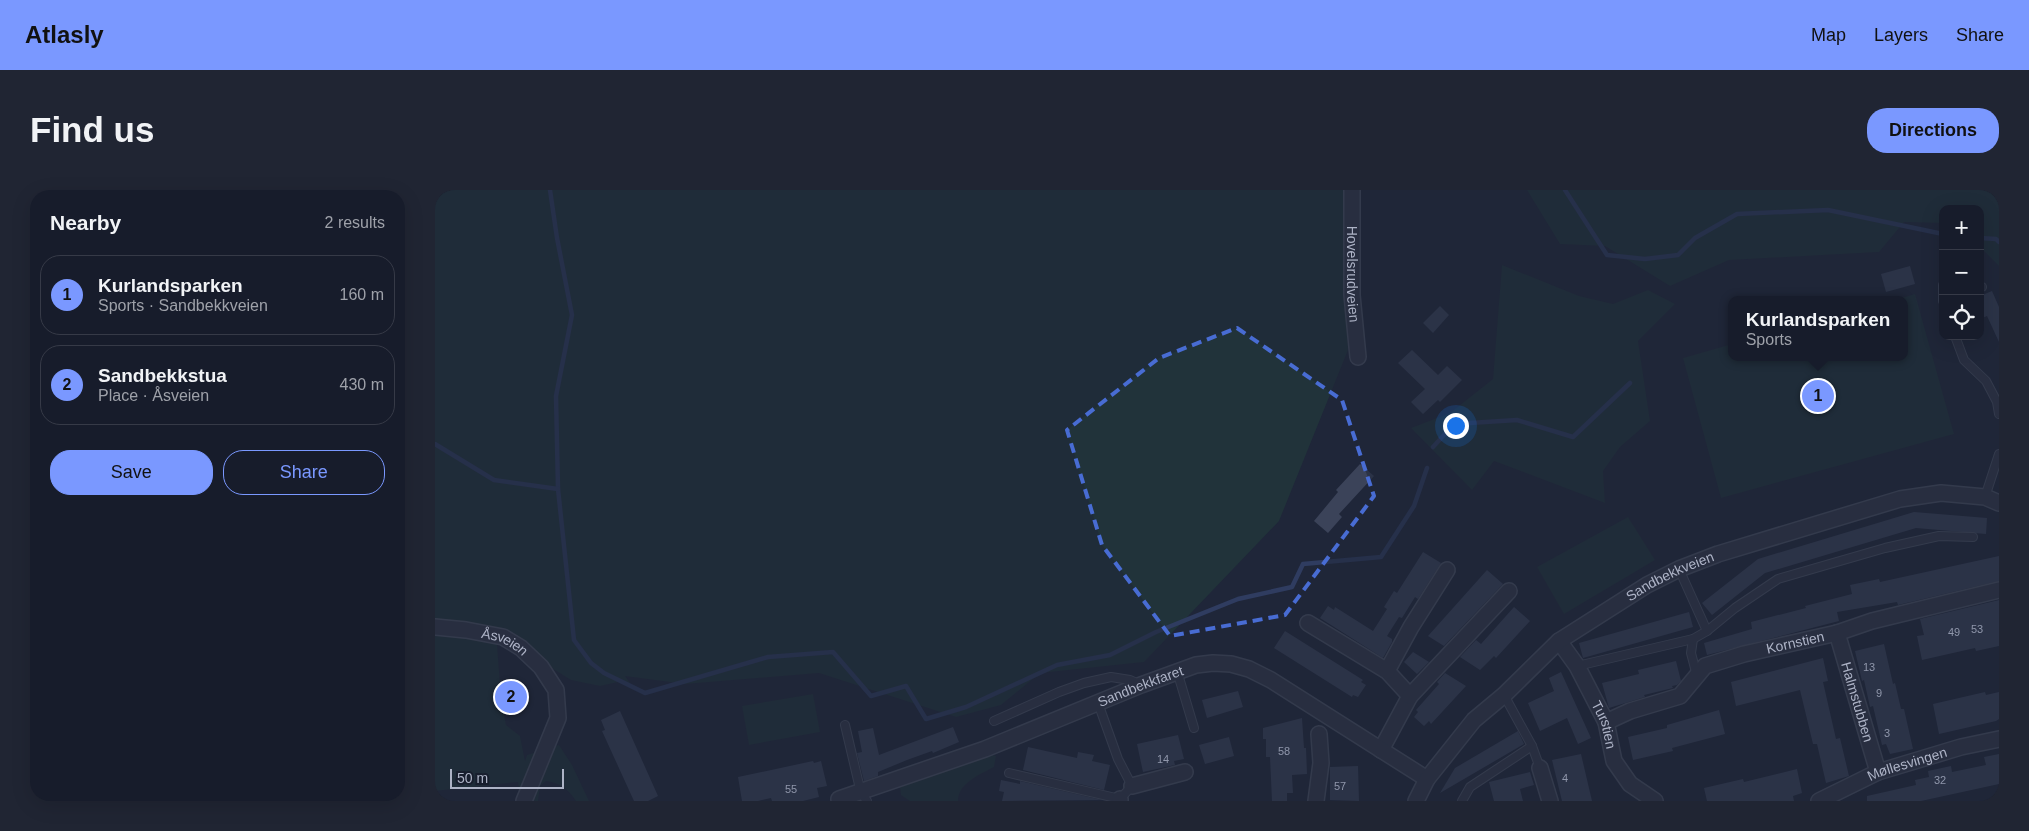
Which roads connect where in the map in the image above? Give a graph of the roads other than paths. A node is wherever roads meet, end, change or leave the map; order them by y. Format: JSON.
{"nodes":[{"id":1,"x":1352,"y":190,"type":"edge"},
{"id":2,"x":1956,"y":340,"type":"edge"},
{"id":3,"x":1357,"y":357,"type":"dead end"},
{"id":4,"x":1999,"y":414,"type":"edge"},
{"id":5,"x":1999,"y":454,"type":"edge"},
{"id":6,"x":1992,"y":500,"type":"edge"},
{"id":7,"x":1973,"y":538,"type":"dead end"},
{"id":8,"x":1679,"y":569,"type":"junction"},
{"id":9,"x":1447,"y":570,"type":"dead end"},
{"id":10,"x":1999,"y":590,"type":"edge"},
{"id":11,"x":1509,"y":591,"type":"dead end"},
{"id":12,"x":1308,"y":623,"type":"dead end"},
{"id":13,"x":435,"y":627,"type":"edge"},
{"id":14,"x":1707,"y":631,"type":"junction"},
{"id":15,"x":1837,"y":633,"type":"junction"},
{"id":16,"x":1693,"y":638,"type":"junction"},
{"id":17,"x":1559,"y":641,"type":"junction"},
{"id":18,"x":1577,"y":666,"type":"junction"},
{"id":19,"x":1177,"y":671,"type":"junction"},
{"id":20,"x":1387,"y":671,"type":"junction"},
{"id":21,"x":1697,"y":676,"type":"junction"},
{"id":22,"x":1141,"y":685,"type":"junction"},
{"id":23,"x":1505,"y":695,"type":"junction"},
{"id":24,"x":1410,"y":696,"type":"junction"},
{"id":25,"x":1098,"y":703,"type":"junction"},
{"id":26,"x":994,"y":721,"type":"dead end"},
{"id":27,"x":1606,"y":722,"type":"junction"},
{"id":28,"x":845,"y":725,"type":"dead end"},
{"id":29,"x":1194,"y":728,"type":"dead end"},
{"id":30,"x":1319,"y":734,"type":"dead end"},
{"id":31,"x":1999,"y":739,"type":"edge"},
{"id":32,"x":1532,"y":746,"type":"junction"},
{"id":33,"x":1381,"y":750,"type":"junction"},
{"id":34,"x":1540,"y":768,"type":"joint"},
{"id":35,"x":1009,"y":772,"type":"dead end"},
{"id":36,"x":1185,"y":772,"type":"dead end"},
{"id":37,"x":1878,"y":772,"type":"junction"},
{"id":38,"x":1427,"y":779,"type":"junction"},
{"id":39,"x":1132,"y":786,"type":"junction"},
{"id":40,"x":864,"y":797,"type":"edge"},
{"id":41,"x":839,"y":799,"type":"dead end"},
{"id":42,"x":1120,"y":800,"type":"edge"},
{"id":43,"x":524,"y":801,"type":"edge"},
{"id":44,"x":1316,"y":801,"type":"edge"},
{"id":45,"x":1416,"y":801,"type":"edge"},
{"id":46,"x":1462,"y":801,"type":"edge"},
{"id":47,"x":1550,"y":801,"type":"edge"},
{"id":48,"x":1655,"y":801,"type":"edge"},
{"id":49,"x":1819,"y":801,"type":"edge"}],
"edges":[{"from":1,"to":3,"type":"street","name":"Hovelsrudveien"},
{"from":2,"to":4,"type":"lane"},
{"from":5,"to":6,"type":"lane"},
{"from":6,"to":8,"type":"street","name":"Sandbekkveien"},
{"from":7,"to":14,"type":"lane"},
{"from":8,"to":14,"type":"lane"},
{"from":8,"to":17,"type":"street","name":"Sandbekkveien"},
{"from":9,"to":20,"type":"street"},
{"from":10,"to":15,"type":"street","name":"Kornstien"},
{"from":11,"to":24,"type":"street"},
{"from":12,"to":20,"type":"street"},
{"from":13,"to":43,"type":"street","name":"Åsveien"},
{"from":14,"to":16,"type":"lane"},
{"from":15,"to":21,"type":"street","name":"Kornstien"},
{"from":15,"to":37,"type":"street","name":"Halmstubben"},
{"from":16,"to":18,"type":"lane"},
{"from":16,"to":21,"type":"lane"},
{"from":17,"to":18,"type":"street","name":"Turstien"},
{"from":17,"to":23,"type":"street","name":"Sandbekkveien"},
{"from":18,"to":27,"type":"street","name":"Turstien"},
{"from":19,"to":22,"type":"street","name":"Sandbekkfaret"},
{"from":19,"to":29,"type":"lane"},
{"from":19,"to":33,"type":"street","name":"Sandbekkfaret"},
{"from":20,"to":24,"type":"street"},
{"from":21,"to":27,"type":"street","name":"Kornstien"},
{"from":22,"to":25,"type":"street","name":"Sandbekkfaret"},
{"from":22,"to":26,"type":"lane"},
{"from":23,"to":32,"type":"lane"},
{"from":23,"to":38,"type":"street","name":"Sandbekkveien"},
{"from":24,"to":33,"type":"street"},
{"from":25,"to":39,"type":"lane"},
{"from":25,"to":40,"type":"street","name":"Sandbekkfaret"},
{"from":27,"to":48,"type":"street","name":"Turstien"},
{"from":28,"to":40,"type":"lane"},
{"from":30,"to":44,"type":"street"},
{"from":31,"to":37,"type":"street","name":"Møllesvingen"},
{"from":32,"to":34,"type":"lane"},
{"from":32,"to":46,"type":"lane"},
{"from":33,"to":38,"type":"street","name":"Sandbekkfaret"},
{"from":34,"to":47,"type":"street"},
{"from":35,"to":42,"type":"lane"},
{"from":36,"to":39,"type":"street"},
{"from":37,"to":49,"type":"street","name":"Møllesvingen"},
{"from":38,"to":45,"type":"street","name":"Sandbekkveien"},
{"from":39,"to":42,"type":"lane"},
{"from":40,"to":41,"type":"street","name":"Sandbekkfaret"}]}
